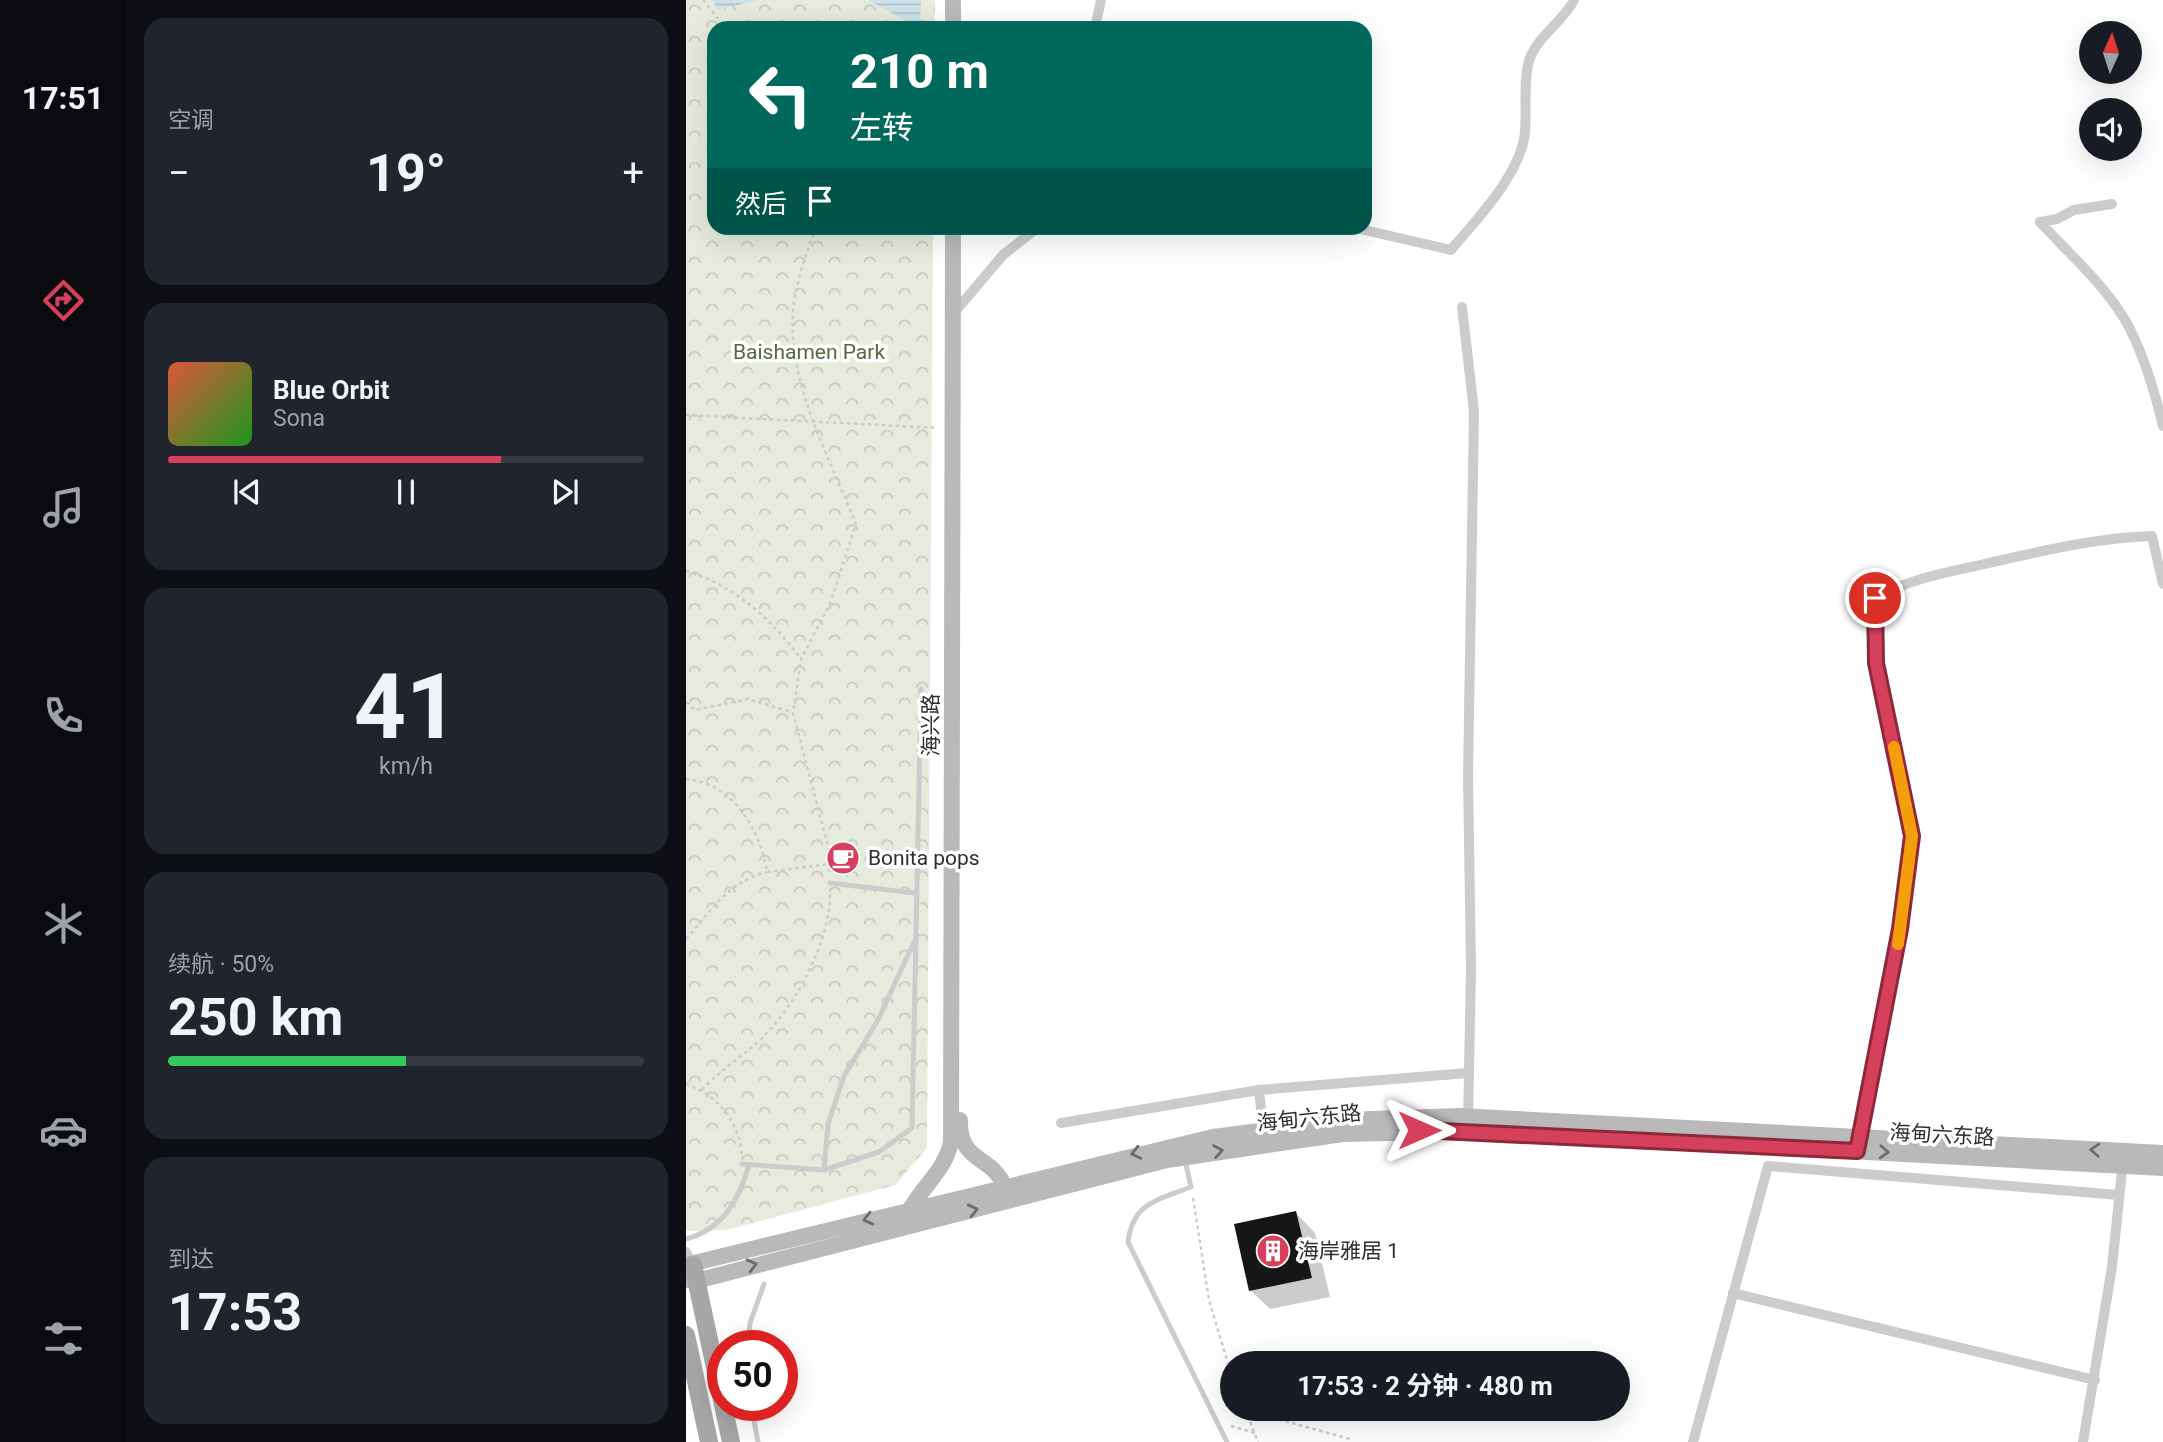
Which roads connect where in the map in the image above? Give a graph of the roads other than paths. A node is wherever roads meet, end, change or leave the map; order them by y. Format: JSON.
{"nodes":[{"id":1,"x":953,"y":0,"type":"edge"},
{"id":2,"x":961,"y":0,"type":"edge"},
{"id":3,"x":1101,"y":0,"type":"edge"},
{"id":4,"x":1574,"y":0,"type":"edge"},
{"id":5,"x":953,"y":21,"type":"edge"},
{"id":6,"x":961,"y":21,"type":"edge"},
{"id":7,"x":1096,"y":21,"type":"edge"},
{"id":8,"x":2112,"y":204,"type":"dead end"},
{"id":9,"x":1372,"y":232,"type":"edge"},
{"id":10,"x":953,"y":235,"type":"edge"},
{"id":11,"x":962,"y":235,"type":"edge"},
{"id":12,"x":1028,"y":235,"type":"edge"},
{"id":13,"x":1462,"y":307,"type":"dead end"},
{"id":14,"x":957,"y":309,"type":"junction"},
{"id":15,"x":2163,"y":426,"type":"edge"},
{"id":16,"x":2163,"y":584,"type":"edge"},
{"id":17,"x":921,"y":690,"type":"dead end"},
{"id":18,"x":830,"y":883,"type":"road end"},
{"id":19,"x":914,"y":893,"type":"junction"},
{"id":20,"x":915,"y":939,"type":"junction"},
{"id":21,"x":1468,"y":1073,"type":"junction"},
{"id":22,"x":1259,"y":1090,"type":"junction"},
{"id":23,"x":1061,"y":1123,"type":"dead end"},
{"id":24,"x":1468,"y":1124,"type":"junction"},
{"id":25,"x":1264,"y":1136,"type":"junction"},
{"id":26,"x":1858,"y":1144,"type":"junction"},
{"id":27,"x":1181,"y":1151,"type":"junction"},
{"id":28,"x":2163,"y":1153,"type":"edge"},
{"id":29,"x":2123,"y":1159,"type":"junction"},
{"id":30,"x":742,"y":1164,"type":"road end"},
{"id":31,"x":749,"y":1165,"type":"junction"},
{"id":32,"x":2163,"y":1168,"type":"edge"},
{"id":33,"x":824,"y":1170,"type":"junction"},
{"id":34,"x":1004,"y":1185,"type":"junction"},
{"id":35,"x":2119,"y":1195,"type":"junction"},
{"id":36,"x":910,"y":1209,"type":"junction"},
{"id":37,"x":686,"y":1239,"type":"edge"},
{"id":38,"x":690,"y":1269,"type":"edge"},
{"id":39,"x":764,"y":1284,"type":"dead end"},
{"id":40,"x":1733,"y":1293,"type":"junction"},
{"id":41,"x":749,"y":1330,"type":"edge"},
{"id":42,"x":686,"y":1335,"type":"edge"},
{"id":43,"x":2095,"y":1380,"type":"junction"},
{"id":44,"x":754,"y":1421,"type":"edge"},
{"id":45,"x":709,"y":1442,"type":"edge"},
{"id":46,"x":731,"y":1442,"type":"edge"},
{"id":47,"x":758,"y":1442,"type":"edge"},
{"id":48,"x":1227,"y":1442,"type":"edge"},
{"id":49,"x":1693,"y":1442,"type":"edge"},
{"id":50,"x":2083,"y":1442,"type":"edge"}],
"edges":[{"from":1,"to":5,"type":"main road"},
{"from":2,"to":6,"type":"main road"},
{"from":3,"to":7,"type":"street"},
{"from":4,"to":9,"type":"street"},
{"from":8,"to":15,"type":"street"},
{"from":10,"to":14,"type":"main road","name":"海兴路"},
{"from":11,"to":14,"type":"main road","name":"海兴路"},
{"from":12,"to":14,"type":"street"},
{"from":13,"to":21,"type":"street"},
{"from":14,"to":34,"type":"main road","name":"海兴路"},
{"from":14,"to":36,"type":"main road","name":"海兴路"},
{"from":16,"to":26,"type":"street"},
{"from":17,"to":19,"type":"lane"},
{"from":18,"to":19,"type":"lane"},
{"from":19,"to":20,"type":"lane"},
{"from":20,"to":33,"type":"lane"},
{"from":20,"to":33,"type":"lane"},
{"from":21,"to":22,"type":"street"},
{"from":21,"to":24,"type":"street"},
{"from":22,"to":23,"type":"street"},
{"from":22,"to":25,"type":"street"},
{"from":24,"to":25,"type":"main road","name":"海甸六东路"},
{"from":24,"to":26,"type":"main road","name":"海甸六东路"},
{"from":25,"to":27,"type":"main road","name":"海甸六东路"},
{"from":26,"to":29,"type":"main road","name":"海甸六东路"},
{"from":27,"to":34,"type":"main road","name":"海甸六东路","one_way":true},
{"from":38,"to":27,"type":"main road","name":"海甸六东路","one_way":true},
{"from":27,"to":48,"type":"lane"},
{"from":28,"to":29,"type":"main road","name":"海甸六东路"},
{"from":29,"to":32,"type":"main road","name":"海甸六东路"},
{"from":29,"to":35,"type":"street"},
{"from":30,"to":31,"type":"lane"},
{"from":31,"to":33,"type":"lane"},
{"from":31,"to":37,"type":"lane"},
{"from":34,"to":36,"type":"main road","name":"海甸六东路"},
{"from":35,"to":40,"type":"street"},
{"from":35,"to":43,"type":"street"},
{"from":36,"to":38,"type":"main road","name":"海甸六东路","one_way":true},
{"from":38,"to":46,"type":"main road"},
{"from":39,"to":41,"type":"lane"},
{"from":40,"to":43,"type":"street"},
{"from":40,"to":49,"type":"street"},
{"from":42,"to":45,"type":"main road"},
{"from":43,"to":50,"type":"street"},
{"from":44,"to":47,"type":"lane"}]}
